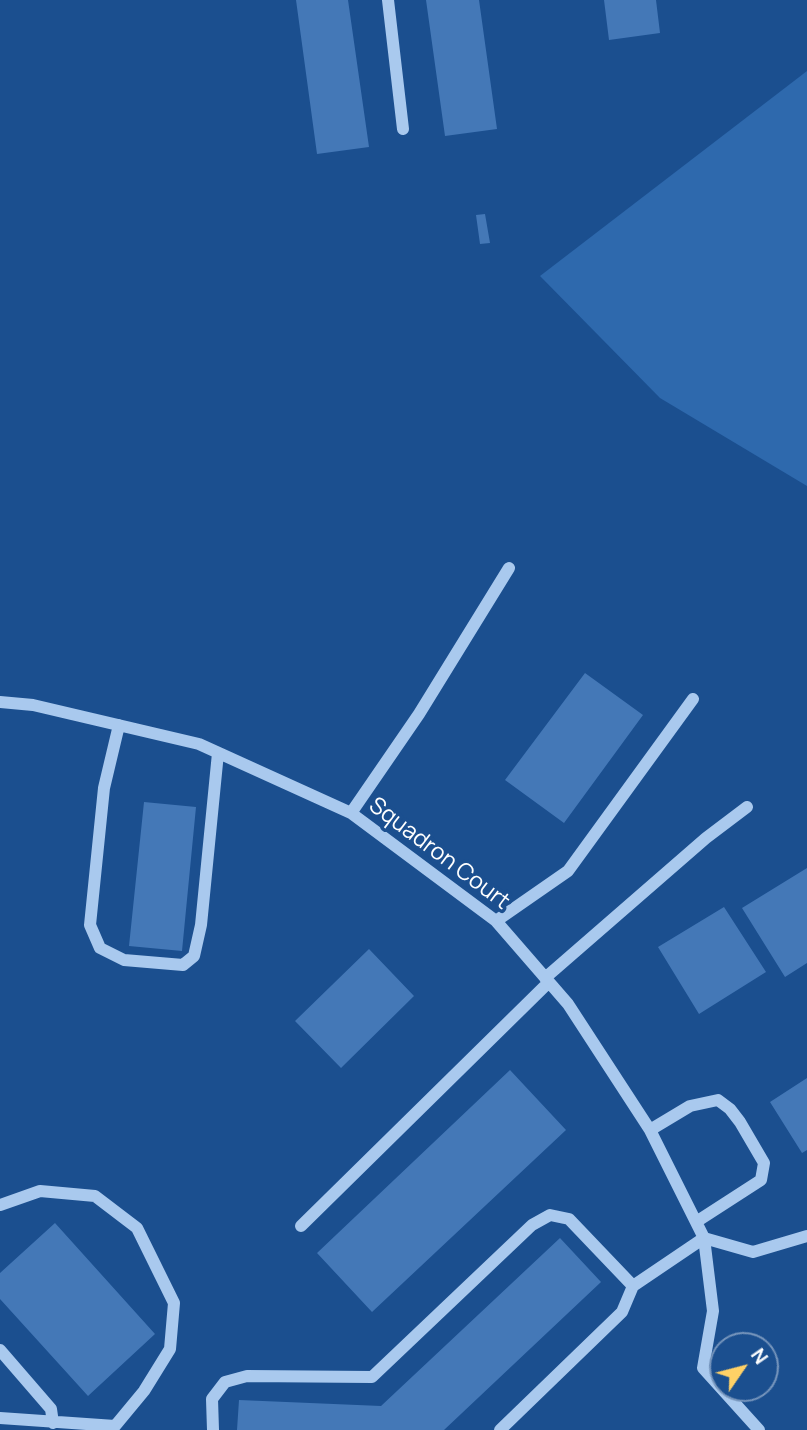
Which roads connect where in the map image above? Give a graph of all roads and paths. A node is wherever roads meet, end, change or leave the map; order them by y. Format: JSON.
{"nodes":[{"id":1,"x":388,"y":0,"type":"edge"},
{"id":2,"x":403,"y":129,"type":"dead end"},
{"id":3,"x":509,"y":568,"type":"dead end"},
{"id":4,"x":693,"y":699,"type":"dead end"},
{"id":5,"x":0,"y":702,"type":"edge"},
{"id":6,"x":119,"y":725,"type":"junction"},
{"id":7,"x":218,"y":752,"type":"junction"},
{"id":8,"x":747,"y":807,"type":"dead end"},
{"id":9,"x":351,"y":813,"type":"junction"},
{"id":10,"x":496,"y":921,"type":"junction"},
{"id":11,"x":547,"y":980,"type":"junction"},
{"id":12,"x":650,"y":1130,"type":"junction"},
{"id":13,"x":0,"y":1205,"type":"edge"},
{"id":14,"x":696,"y":1222,"type":"junction"},
{"id":15,"x":301,"y":1226,"type":"dead end"},
{"id":16,"x":807,"y":1236,"type":"edge"},
{"id":17,"x":704,"y":1238,"type":"junction"},
{"id":18,"x":633,"y":1286,"type":"junction"},
{"id":19,"x":0,"y":1350,"type":"edge"},
{"id":20,"x":0,"y":1419,"type":"edge"},
{"id":21,"x":53,"y":1423,"type":"junction"},
{"id":22,"x":212,"y":1430,"type":"edge"},
{"id":23,"x":500,"y":1430,"type":"edge"},
{"id":24,"x":759,"y":1430,"type":"edge"}],
"edges":[{"from":1,"to":2,"type":"street"},
{"from":3,"to":9,"type":"street"},
{"from":4,"to":10,"type":"street"},
{"from":5,"to":6,"type":"street","name":"Squadron Court"},
{"from":6,"to":7,"type":"street","name":"Squadron Court"},
{"from":6,"to":7,"type":"street"},
{"from":7,"to":9,"type":"street","name":"Squadron Court"},
{"from":8,"to":11,"type":"street"},
{"from":9,"to":10,"type":"street","name":"Squadron Court"},
{"from":10,"to":11,"type":"street","name":"Squadron Court"},
{"from":11,"to":12,"type":"street","name":"Squadron Court"},
{"from":11,"to":15,"type":"street"},
{"from":12,"to":14,"type":"street","name":"Squadron Court"},
{"from":12,"to":14,"type":"street"},
{"from":13,"to":21,"type":"street"},
{"from":14,"to":17,"type":"street","name":"Squadron Court"},
{"from":16,"to":17,"type":"street"},
{"from":17,"to":18,"type":"street"},
{"from":17,"to":24,"type":"street","name":"Squadron Court"},
{"from":18,"to":22,"type":"street"},
{"from":18,"to":23,"type":"street"},
{"from":19,"to":21,"type":"street"},
{"from":20,"to":21,"type":"street"}]}
